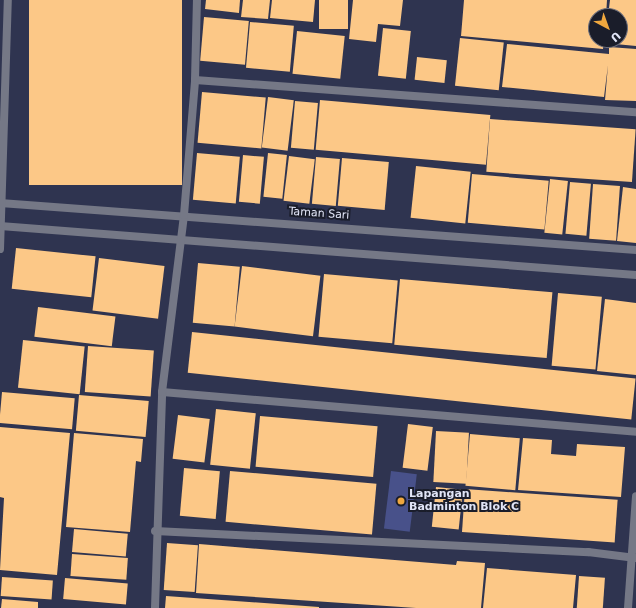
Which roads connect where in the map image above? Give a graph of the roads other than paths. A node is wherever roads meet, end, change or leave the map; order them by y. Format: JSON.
{"nodes":[{"id":1,"x":8,"y":0,"type":"edge"},
{"id":2,"x":197,"y":0,"type":"edge"},
{"id":3,"x":194,"y":80,"type":"junction"},
{"id":4,"x":636,"y":112,"type":"edge"},
{"id":5,"x":1,"y":203,"type":"edge"},
{"id":6,"x":184,"y":215,"type":"junction"},
{"id":7,"x":1,"y":226,"type":"edge"},
{"id":8,"x":182,"y":240,"type":"junction"},
{"id":9,"x":0,"y":249,"type":"edge"},
{"id":10,"x":636,"y":250,"type":"edge"},
{"id":11,"x":636,"y":275,"type":"edge"},
{"id":12,"x":162,"y":392,"type":"junction"},
{"id":13,"x":636,"y":432,"type":"edge"},
{"id":14,"x":636,"y":496,"type":"edge"},
{"id":15,"x":156,"y":531,"type":"junction"},
{"id":16,"x":634,"y":558,"type":"edge"},
{"id":17,"x":155,"y":608,"type":"edge"},
{"id":18,"x":628,"y":608,"type":"edge"}],
"edges":[{"from":1,"to":5,"type":"street"},
{"from":2,"to":3,"type":"street"},
{"from":3,"to":4,"type":"street"},
{"from":3,"to":6,"type":"street"},
{"from":5,"to":6,"type":"street","name":"Taman Sari"},
{"from":5,"to":7,"type":"street"},
{"from":6,"to":8,"type":"street"},
{"from":6,"to":10,"type":"street","name":"Taman Sari"},
{"from":7,"to":8,"type":"street"},
{"from":7,"to":9,"type":"street"},
{"from":8,"to":11,"type":"street"},
{"from":8,"to":12,"type":"street"},
{"from":12,"to":13,"type":"street"},
{"from":12,"to":15,"type":"street"},
{"from":14,"to":16,"type":"street"},
{"from":15,"to":16,"type":"street"},
{"from":15,"to":17,"type":"street"},
{"from":16,"to":18,"type":"street"}]}
